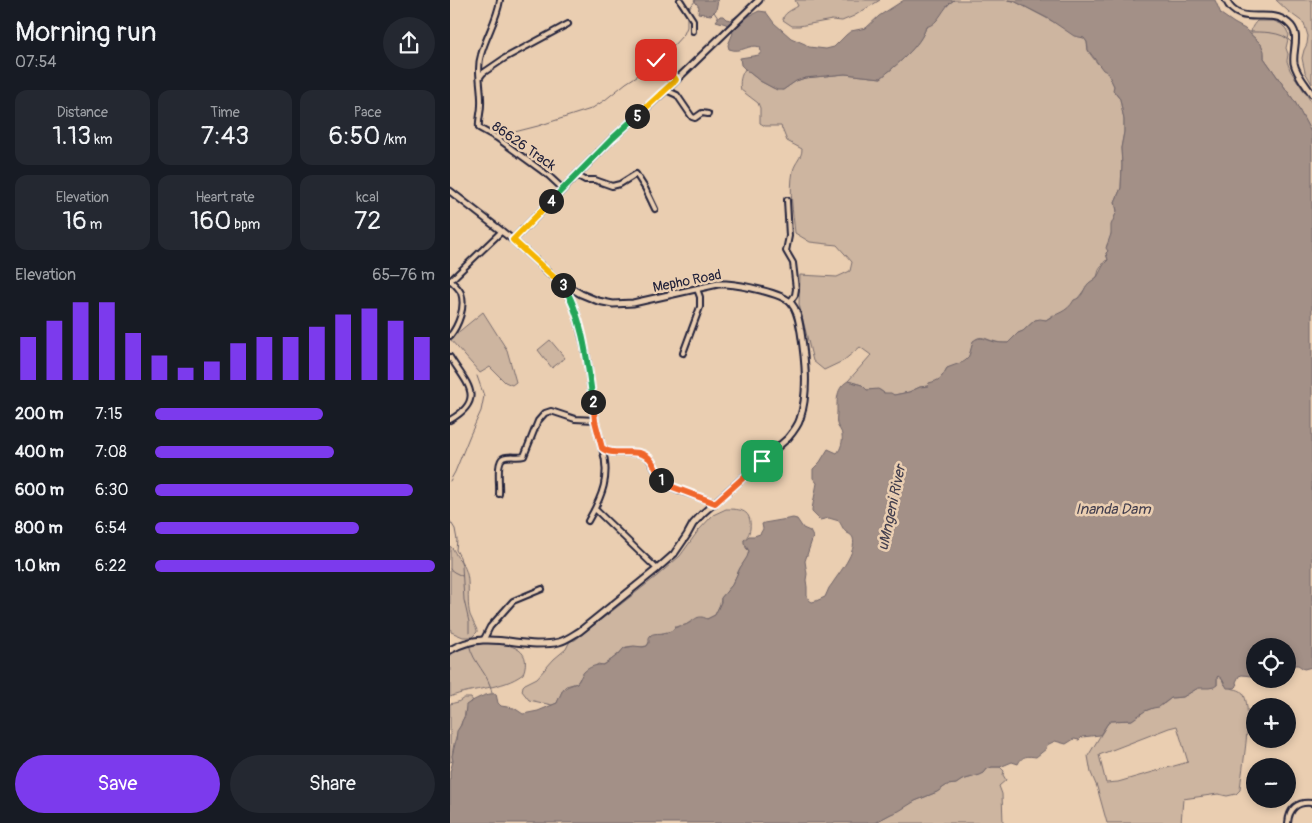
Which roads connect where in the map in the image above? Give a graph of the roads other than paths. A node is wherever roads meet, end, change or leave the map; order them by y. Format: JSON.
{"nodes":[{"id":1,"x":680,"y":0,"type":"edge"},
{"id":2,"x":759,"y":0,"type":"edge"},
{"id":3,"x":500,"y":1,"type":"edge"},
{"id":4,"x":1227,"y":3,"type":"edge"},
{"id":5,"x":568,"y":24,"type":"dead end"},
{"id":6,"x":693,"y":31,"type":"dead end"},
{"id":7,"x":642,"y":48,"type":"dead end"},
{"id":8,"x":480,"y":77,"type":"junction"},
{"id":9,"x":676,"y":80,"type":"junction"},
{"id":10,"x":666,"y":90,"type":"junction"},
{"id":11,"x":1312,"y":94,"type":"edge"},
{"id":12,"x":708,"y":114,"type":"dead end"},
{"id":13,"x":576,"y":175,"type":"junction"},
{"id":14,"x":563,"y":189,"type":"junction"},
{"id":15,"x":450,"y":191,"type":"edge"},
{"id":16,"x":787,"y":200,"type":"dead end"},
{"id":17,"x":655,"y":209,"type":"dead end"},
{"id":18,"x":502,"y":231,"type":"junction"},
{"id":19,"x":513,"y":240,"type":"junction"},
{"id":20,"x":450,"y":281,"type":"edge"},
{"id":21,"x":564,"y":286,"type":"junction"},
{"id":22,"x":697,"y":289,"type":"junction"},
{"id":23,"x":790,"y":302,"type":"junction"},
{"id":24,"x":450,"y":336,"type":"edge"},
{"id":25,"x":683,"y":354,"type":"dead end"},
{"id":26,"x":450,"y":357,"type":"edge"},
{"id":27,"x":450,"y":420,"type":"edge"},
{"id":28,"x":595,"y":420,"type":"junction"},
{"id":29,"x":602,"y":448,"type":"junction"},
{"id":30,"x":500,"y":494,"type":"dead end"},
{"id":31,"x":715,"y":503,"type":"junction"},
{"id":32,"x":595,"y":509,"type":"junction"},
{"id":33,"x":588,"y":521,"type":"dead end"},
{"id":34,"x":657,"y":569,"type":"junction"},
{"id":35,"x":542,"y":588,"type":"dead end"},
{"id":36,"x":484,"y":639,"type":"junction"},
{"id":37,"x":450,"y":650,"type":"edge"},
{"id":38,"x":1312,"y":804,"type":"edge"},
{"id":39,"x":1288,"y":823,"type":"edge"}],
"edges":[{"from":1,"to":6,"type":"street"},
{"from":2,"to":9,"type":"street"},
{"from":3,"to":8,"type":"street","name":"86626 Track"},
{"from":4,"to":11,"type":"street"},
{"from":5,"to":8,"type":"street"},
{"from":7,"to":9,"type":"street"},
{"from":8,"to":14,"type":"street","name":"86626 Track"},
{"from":9,"to":10,"type":"street"},
{"from":10,"to":12,"type":"street"},
{"from":10,"to":13,"type":"street"},
{"from":13,"to":14,"type":"street"},
{"from":13,"to":17,"type":"street"},
{"from":14,"to":19,"type":"street"},
{"from":15,"to":18,"type":"street","name":"Mepho Road"},
{"from":16,"to":23,"type":"street"},
{"from":18,"to":19,"type":"street","name":"Mepho Road"},
{"from":18,"to":20,"type":"street"},
{"from":19,"to":21,"type":"street","name":"Mepho Road"},
{"from":20,"to":24,"type":"street"},
{"from":21,"to":22,"type":"street","name":"Mepho Road"},
{"from":21,"to":28,"type":"street"},
{"from":22,"to":23,"type":"street","name":"Mepho Road"},
{"from":22,"to":25,"type":"street"},
{"from":23,"to":31,"type":"street"},
{"from":26,"to":27,"type":"street"},
{"from":28,"to":29,"type":"street"},
{"from":28,"to":30,"type":"street"},
{"from":29,"to":31,"type":"street"},
{"from":29,"to":32,"type":"street"},
{"from":31,"to":34,"type":"street"},
{"from":32,"to":33,"type":"street"},
{"from":32,"to":34,"type":"street"},
{"from":34,"to":36,"type":"street"},
{"from":35,"to":36,"type":"street"},
{"from":36,"to":37,"type":"street"},
{"from":38,"to":39,"type":"street"}]}
